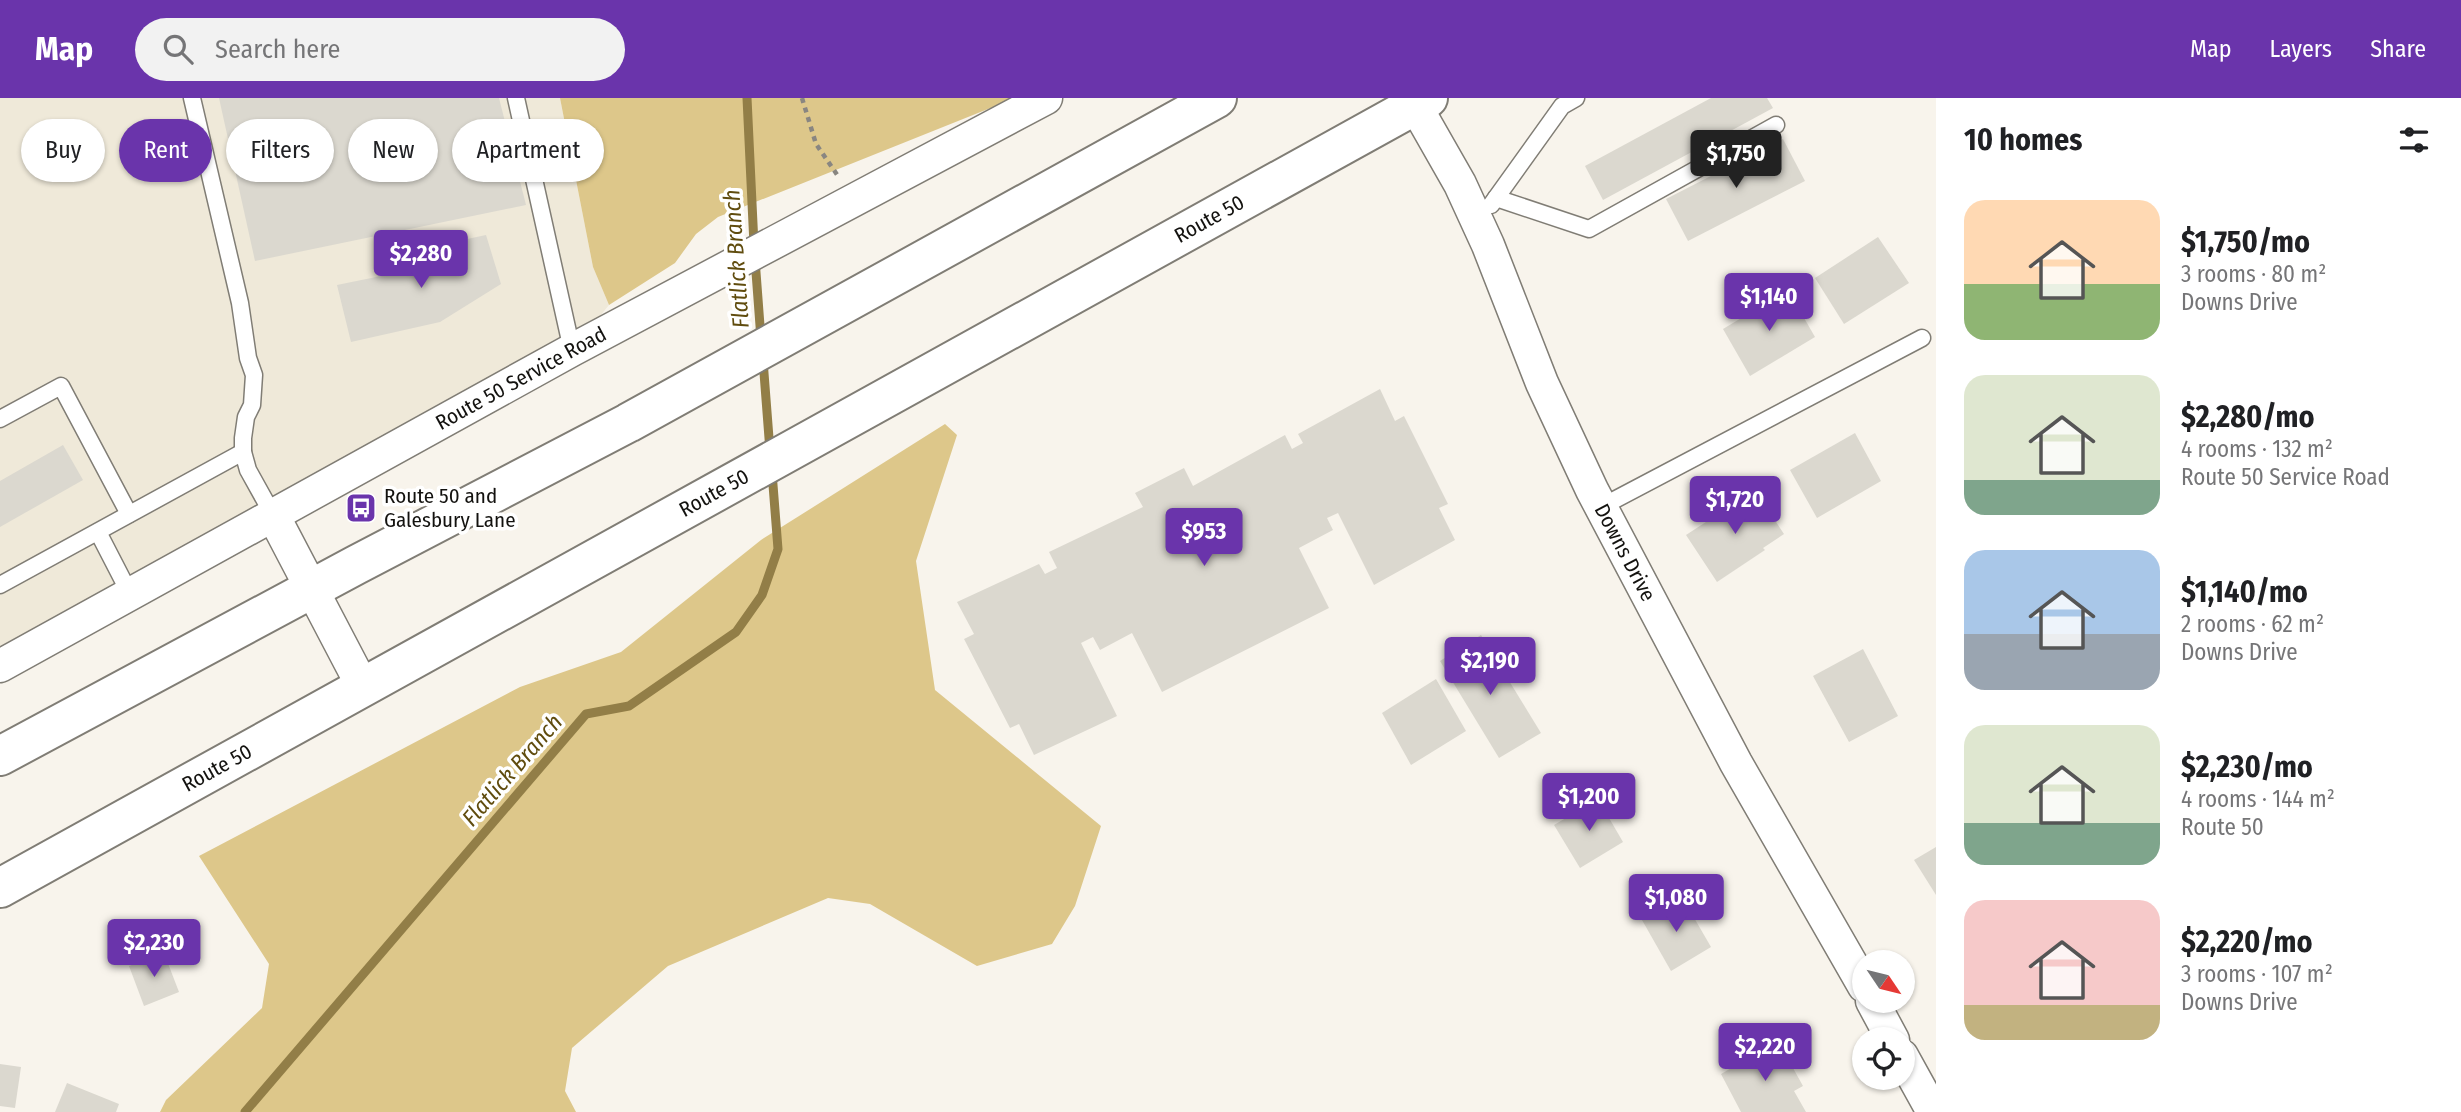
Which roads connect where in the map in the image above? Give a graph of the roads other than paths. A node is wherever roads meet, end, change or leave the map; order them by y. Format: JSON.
{"nodes":[{"id":1,"x":192,"y":98,"type":"edge"},
{"id":2,"x":516,"y":98,"type":"edge"},
{"id":3,"x":1046,"y":98,"type":"edge"},
{"id":4,"x":1217,"y":98,"type":"edge"},
{"id":5,"x":1422,"y":101,"type":"edge"},
{"id":6,"x":1566,"y":101,"type":"edge"},
{"id":7,"x":1776,"y":125,"type":"dead end"},
{"id":8,"x":1496,"y":198,"type":"junction"},
{"id":9,"x":1478,"y":223,"type":"junction"},
{"id":10,"x":1922,"y":338,"type":"dead end"},
{"id":11,"x":572,"y":350,"type":"junction"},
{"id":12,"x":0,"y":419,"type":"edge"},
{"id":13,"x":243,"y":452,"type":"junction"},
{"id":14,"x":1601,"y":507,"type":"junction"},
{"id":15,"x":130,"y":514,"type":"junction"},
{"id":16,"x":273,"y":515,"type":"junction"},
{"id":17,"x":98,"y":532,"type":"junction"},
{"id":18,"x":0,"y":585,"type":"edge"},
{"id":19,"x":312,"y":589,"type":"junction"},
{"id":20,"x":130,"y":594,"type":"junction"},
{"id":21,"x":0,"y":666,"type":"edge"},
{"id":22,"x":363,"y":687,"type":"junction"},
{"id":23,"x":0,"y":756,"type":"edge"},
{"id":24,"x":0,"y":888,"type":"edge"},
{"id":25,"x":1852,"y":965,"type":"edge"},
{"id":26,"x":1915,"y":1079,"type":"edge"},
{"id":27,"x":1933,"y":1112,"type":"edge"}],
"edges":[{"from":1,"to":13,"type":"lane"},
{"from":2,"to":11,"type":"lane"},
{"from":3,"to":11,"type":"street","name":"Route 50 Service Road"},
{"from":4,"to":19,"type":"highway"},
{"from":5,"to":9,"type":"street","name":"Downs Drive"},
{"from":5,"to":22,"type":"highway","name":"Route 50"},
{"from":6,"to":8,"type":"lane"},
{"from":7,"to":8,"type":"lane"},
{"from":8,"to":9,"type":"lane"},
{"from":9,"to":14,"type":"street","name":"Downs Drive"},
{"from":10,"to":14,"type":"lane"},
{"from":11,"to":16,"type":"street","name":"Route 50 Service Road"},
{"from":12,"to":15,"type":"lane"},
{"from":13,"to":15,"type":"lane"},
{"from":13,"to":16,"type":"lane"},
{"from":14,"to":25,"type":"street","name":"Downs Drive"},
{"from":15,"to":17,"type":"lane"},
{"from":16,"to":19,"type":"street"},
{"from":16,"to":20,"type":"street","name":"Route 50 Service Road"},
{"from":17,"to":18,"type":"lane"},
{"from":17,"to":20,"type":"lane"},
{"from":19,"to":22,"type":"street"},
{"from":19,"to":23,"type":"highway"},
{"from":20,"to":21,"type":"street","name":"Route 50 Service Road"},
{"from":22,"to":24,"type":"highway","name":"Route 50"},
{"from":26,"to":27,"type":"street"}]}
